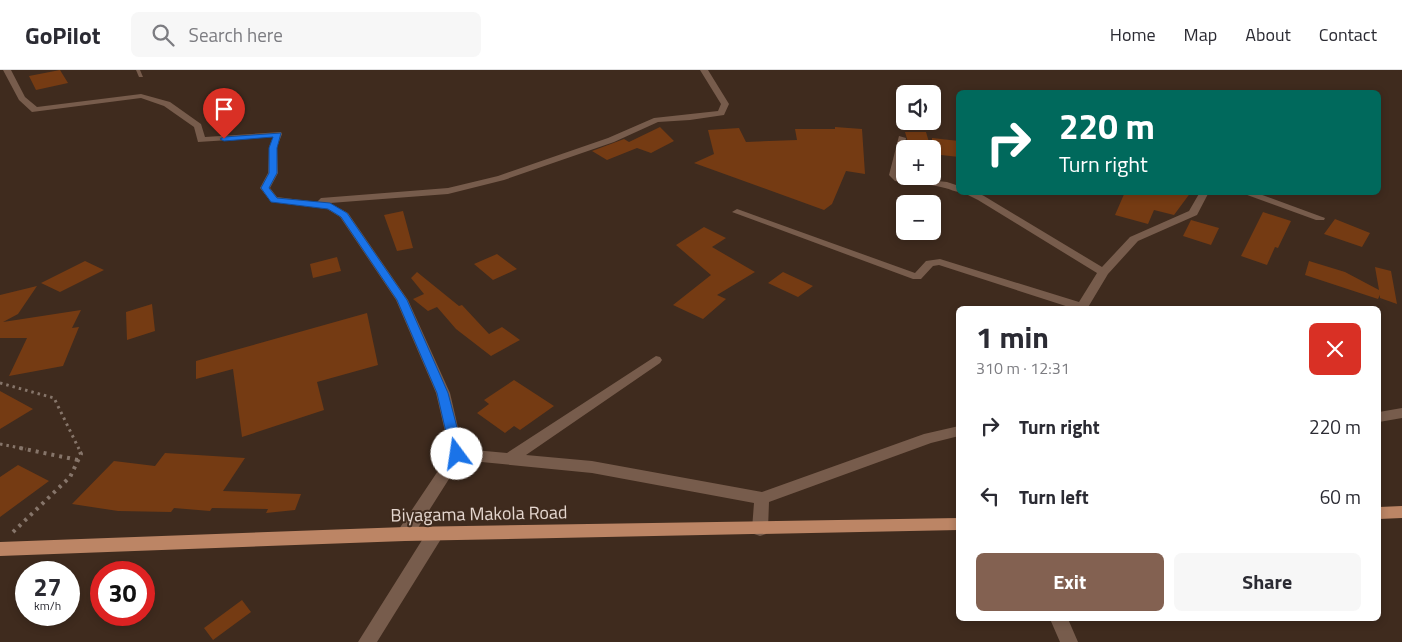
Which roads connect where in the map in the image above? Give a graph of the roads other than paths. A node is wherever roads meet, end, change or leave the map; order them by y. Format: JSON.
{"nodes":[{"id":1,"x":7,"y":70,"type":"edge"},
{"id":2,"x":138,"y":70,"type":"edge"},
{"id":3,"x":704,"y":70,"type":"edge"},
{"id":4,"x":141,"y":76,"type":"dead end"},
{"id":5,"x":902,"y":138,"type":"dead end"},
{"id":6,"x":956,"y":189,"type":"edge"},
{"id":7,"x":974,"y":195,"type":"edge"},
{"id":8,"x":1203,"y":195,"type":"edge"},
{"id":9,"x":1252,"y":195,"type":"edge"},
{"id":10,"x":306,"y":202,"type":"junction"},
{"id":11,"x":737,"y":212,"type":"dead end"},
{"id":12,"x":1320,"y":218,"type":"dead end"},
{"id":13,"x":1103,"y":272,"type":"junction"},
{"id":14,"x":1075,"y":306,"type":"edge"},
{"id":15,"x":1082,"y":306,"type":"edge"},
{"id":16,"x":656,"y":360,"type":"dead end"},
{"id":17,"x":1402,"y":413,"type":"edge"},
{"id":18,"x":1381,"y":417,"type":"edge"},
{"id":19,"x":956,"y":431,"type":"edge"},
{"id":20,"x":457,"y":454,"type":"junction"},
{"id":21,"x":508,"y":460,"type":"junction"},
{"id":22,"x":762,"y":498,"type":"junction"},
{"id":23,"x":1402,"y":512,"type":"edge"},
{"id":24,"x":1381,"y":513,"type":"edge"},
{"id":25,"x":956,"y":524,"type":"edge"},
{"id":26,"x":760,"y":529,"type":"junction"},
{"id":27,"x":405,"y":534,"type":"junction"},
{"id":28,"x":435,"y":534,"type":"junction"},
{"id":29,"x":4,"y":544,"type":"edge"},
{"id":30,"x":1061,"y":621,"type":"edge"},
{"id":31,"x":367,"y":642,"type":"edge"},
{"id":32,"x":1069,"y":642,"type":"edge"}],
"edges":[{"from":1,"to":10,"type":"street"},
{"from":2,"to":4,"type":"lane"},
{"from":3,"to":10,"type":"street"},
{"from":5,"to":6,"type":"street"},
{"from":7,"to":13,"type":"street"},
{"from":8,"to":13,"type":"street"},
{"from":9,"to":12,"type":"street"},
{"from":10,"to":20,"type":"street"},
{"from":11,"to":14,"type":"street"},
{"from":13,"to":15,"type":"street"},
{"from":16,"to":21,"type":"street"},
{"from":17,"to":18,"type":"street"},
{"from":19,"to":22,"type":"street"},
{"from":20,"to":21,"type":"street"},
{"from":20,"to":27,"type":"street"},
{"from":21,"to":22,"type":"street"},
{"from":22,"to":26,"type":"street"},
{"from":23,"to":24,"type":"main road"},
{"from":25,"to":26,"type":"main road","name":"Biyagama Makola Road"},
{"from":26,"to":28,"type":"main road","name":"Biyagama Makola Road"},
{"from":27,"to":28,"type":"main road","name":"Biyagama Makola Road"},
{"from":27,"to":29,"type":"main road","name":"Biyagama Makola Road"},
{"from":28,"to":31,"type":"street"},
{"from":30,"to":32,"type":"street"}]}
